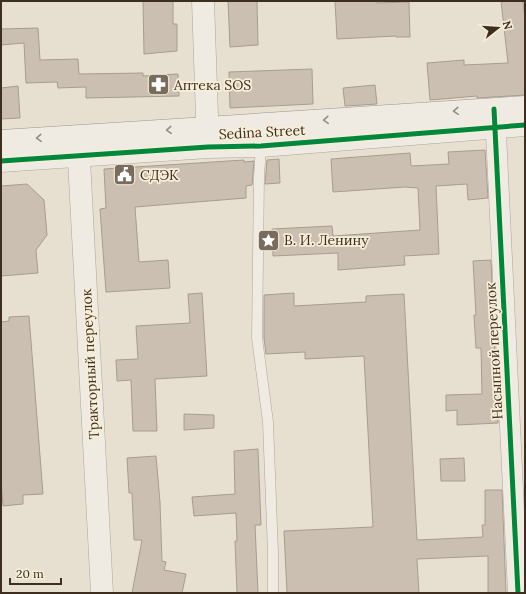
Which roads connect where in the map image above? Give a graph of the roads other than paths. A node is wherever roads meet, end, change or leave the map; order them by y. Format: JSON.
{"nodes":[{"id":1,"x":203,"y":1,"type":"edge"},
{"id":2,"x":525,"y":107,"type":"edge"},
{"id":3,"x":495,"y":118,"type":"junction"},
{"id":4,"x":525,"y":125,"type":"edge"},
{"id":5,"x":208,"y":138,"type":"junction"},
{"id":6,"x":1,"y":140,"type":"edge"},
{"id":7,"x":78,"y":146,"type":"junction"},
{"id":8,"x":261,"y":146,"type":"junction"},
{"id":9,"x":1,"y":161,"type":"edge"},
{"id":10,"x":102,"y":593,"type":"edge"},
{"id":11,"x":273,"y":593,"type":"edge"},
{"id":12,"x":518,"y":593,"type":"edge"}],
"edges":[{"from":1,"to":5,"type":"street"},
{"from":2,"to":3,"type":"street","name":"Sedina Street"},
{"from":3,"to":4,"type":"street","name":"Sedina Street"},
{"from":3,"to":5,"type":"street","name":"Sedina Street","one_way":true},
{"from":3,"to":8,"type":"street","name":"Sedina Street"},
{"from":3,"to":12,"type":"street","name":"Насыпной переулок"},
{"from":5,"to":7,"type":"street","name":"Sedina Street"},
{"from":5,"to":8,"type":"street","name":"Sedina Street"},
{"from":7,"to":6,"type":"street","name":"Sedina Street","one_way":true},
{"from":7,"to":9,"type":"street","name":"Sedina Street"},
{"from":7,"to":10,"type":"street","name":"Тракторный переулок"},
{"from":8,"to":11,"type":"lane"}]}
